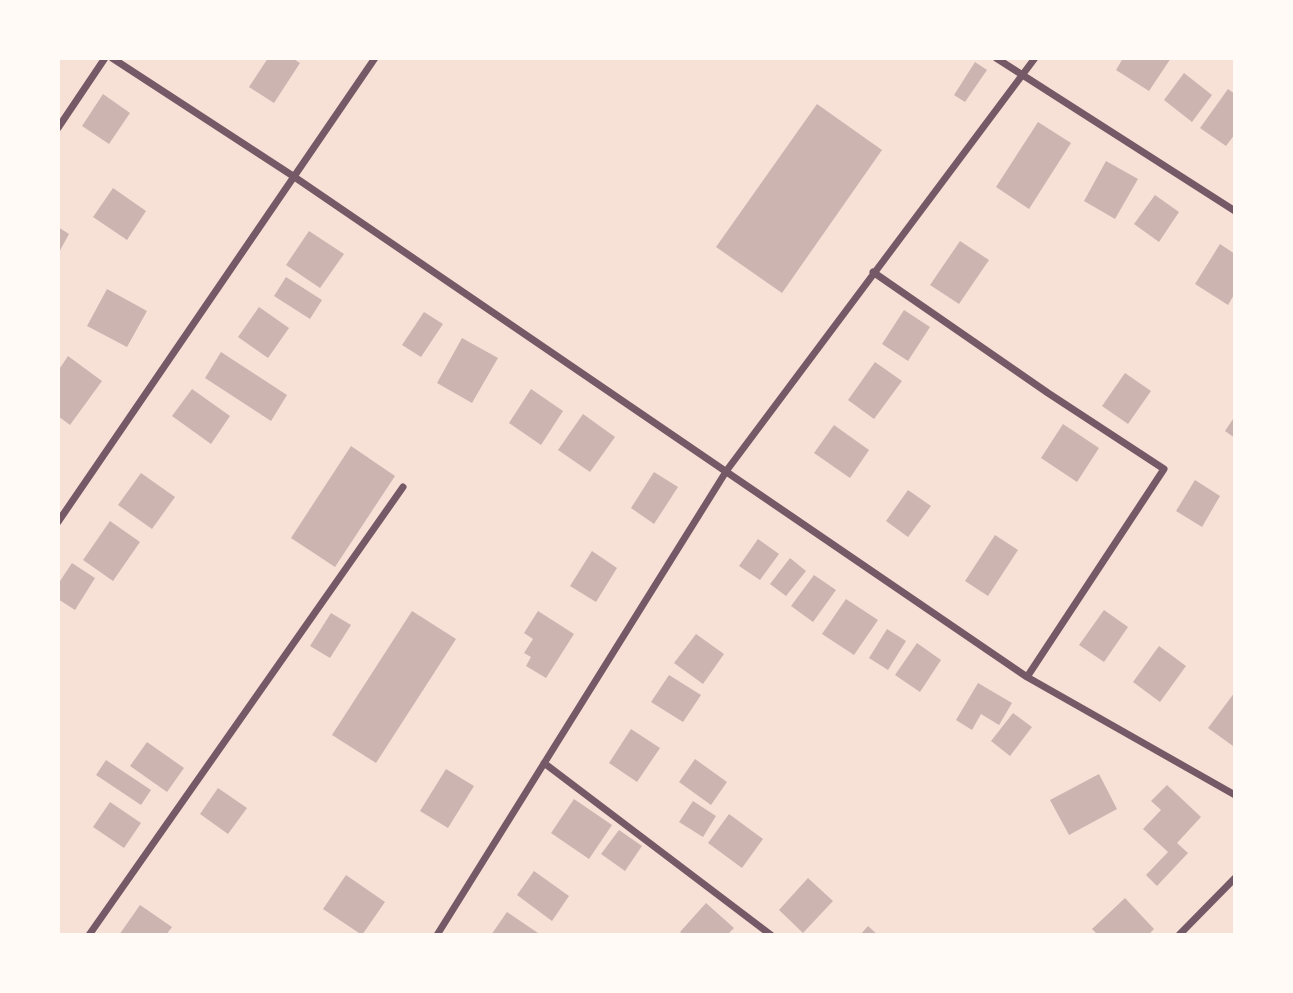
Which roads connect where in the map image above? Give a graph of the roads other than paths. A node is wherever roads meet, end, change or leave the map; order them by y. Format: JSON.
{"nodes":[{"id":1,"x":105,"y":58,"type":"edge"},
{"id":2,"x":112,"y":58,"type":"edge"},
{"id":3,"x":375,"y":58,"type":"edge"},
{"id":4,"x":996,"y":58,"type":"edge"},
{"id":5,"x":1035,"y":58,"type":"edge"},
{"id":6,"x":1021,"y":74,"type":"junction"},
{"id":7,"x":58,"y":128,"type":"edge"},
{"id":8,"x":293,"y":176,"type":"junction"},
{"id":9,"x":1235,"y":211,"type":"edge"},
{"id":10,"x":873,"y":272,"type":"junction"},
{"id":11,"x":727,"y":470,"type":"junction"},
{"id":12,"x":403,"y":487,"type":"dead end"},
{"id":13,"x":58,"y":522,"type":"edge"},
{"id":14,"x":1027,"y":677,"type":"junction"},
{"id":15,"x":544,"y":763,"type":"junction"},
{"id":16,"x":1235,"y":795,"type":"edge"},
{"id":17,"x":1235,"y":878,"type":"edge"},
{"id":18,"x":89,"y":935,"type":"edge"},
{"id":19,"x":437,"y":935,"type":"edge"},
{"id":20,"x":771,"y":935,"type":"edge"},
{"id":21,"x":1179,"y":935,"type":"edge"}],
"edges":[{"from":1,"to":7,"type":"street"},
{"from":2,"to":8,"type":"street"},
{"from":3,"to":8,"type":"street"},
{"from":4,"to":6,"type":"street"},
{"from":5,"to":6,"type":"street"},
{"from":6,"to":9,"type":"street"},
{"from":6,"to":10,"type":"street"},
{"from":8,"to":11,"type":"street"},
{"from":8,"to":13,"type":"street"},
{"from":10,"to":11,"type":"street"},
{"from":10,"to":14,"type":"street"},
{"from":11,"to":14,"type":"street"},
{"from":11,"to":15,"type":"street"},
{"from":12,"to":18,"type":"street"},
{"from":14,"to":16,"type":"street"},
{"from":15,"to":19,"type":"street"},
{"from":15,"to":20,"type":"street"},
{"from":17,"to":21,"type":"street"}]}
